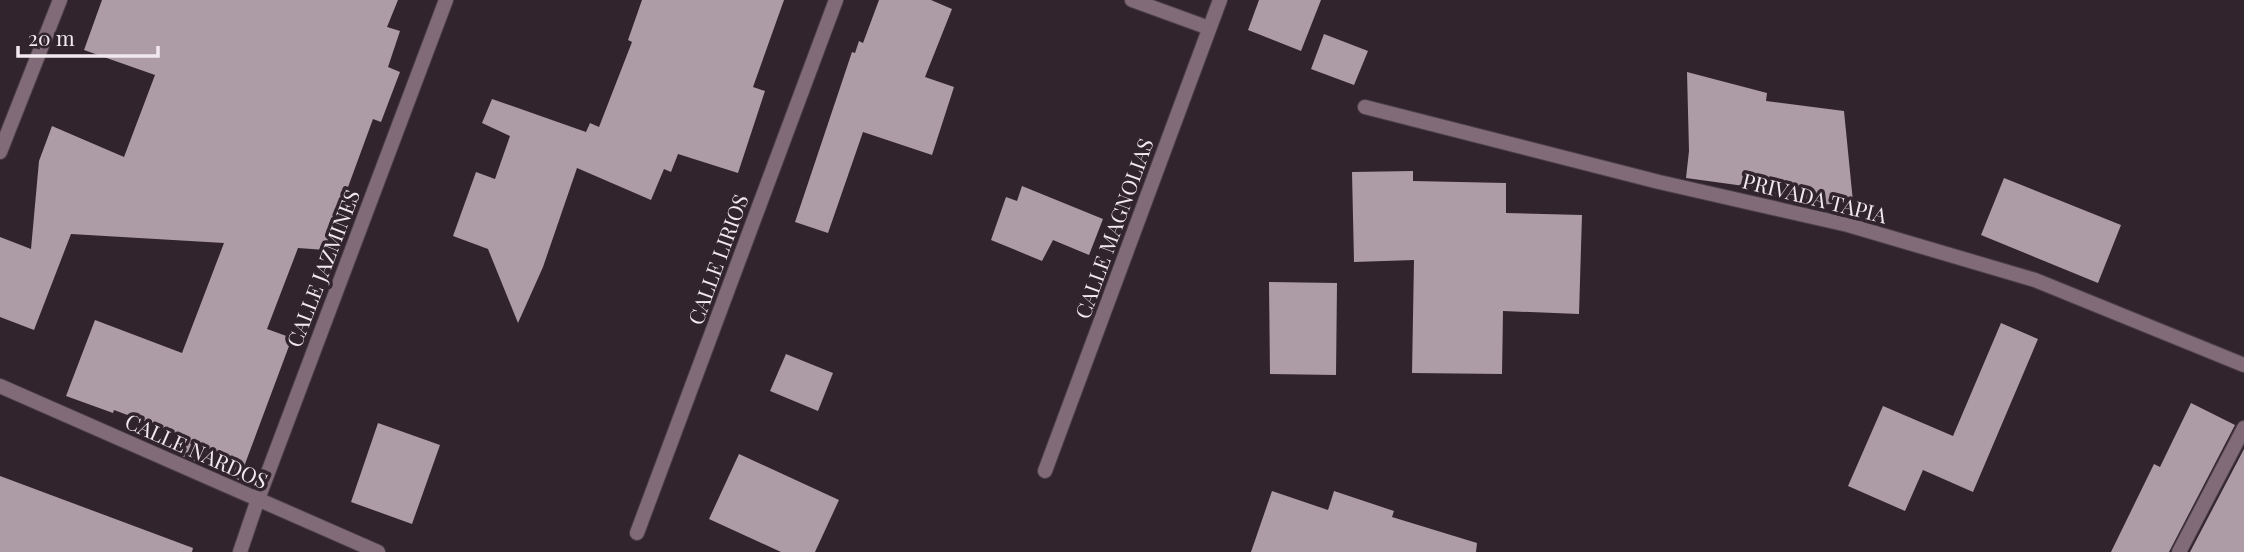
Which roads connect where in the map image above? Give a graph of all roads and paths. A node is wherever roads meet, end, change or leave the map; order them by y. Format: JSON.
{"nodes":[{"id":1,"x":60,"y":0,"type":"edge"},
{"id":2,"x":446,"y":0,"type":"edge"},
{"id":3,"x":836,"y":0,"type":"edge"},
{"id":4,"x":1132,"y":0,"type":"edge"},
{"id":5,"x":1220,"y":0,"type":"edge"},
{"id":6,"x":1209,"y":28,"type":"junction"},
{"id":7,"x":1364,"y":107,"type":"dead end"},
{"id":8,"x":0,"y":152,"type":"edge"},
{"id":9,"x":2244,"y":365,"type":"edge"},
{"id":10,"x":0,"y":386,"type":"edge"},
{"id":11,"x":2244,"y":428,"type":"edge"},
{"id":12,"x":1045,"y":471,"type":"dead end"},
{"id":13,"x":258,"y":499,"type":"junction"},
{"id":14,"x":637,"y":533,"type":"dead end"},
{"id":15,"x":240,"y":552,"type":"edge"},
{"id":16,"x":378,"y":552,"type":"edge"},
{"id":17,"x":2179,"y":552,"type":"edge"}],
"edges":[{"from":1,"to":8,"type":"street"},
{"from":2,"to":13,"type":"street","name":"CALLE JAZMINES"},
{"from":3,"to":14,"type":"street","name":"CALLE LIRIOS"},
{"from":4,"to":6,"type":"street"},
{"from":5,"to":6,"type":"street","name":"CALLE MAGNOLIAS"},
{"from":6,"to":12,"type":"street","name":"CALLE MAGNOLIAS"},
{"from":7,"to":9,"type":"street","name":"PRIVADA TAPIA"},
{"from":10,"to":13,"type":"street","name":"CALLE NARDOS"},
{"from":11,"to":17,"type":"street"},
{"from":13,"to":15,"type":"street","name":"CALLE JAZMINES"},
{"from":13,"to":16,"type":"street","name":"CALLE NARDOS"}]}
